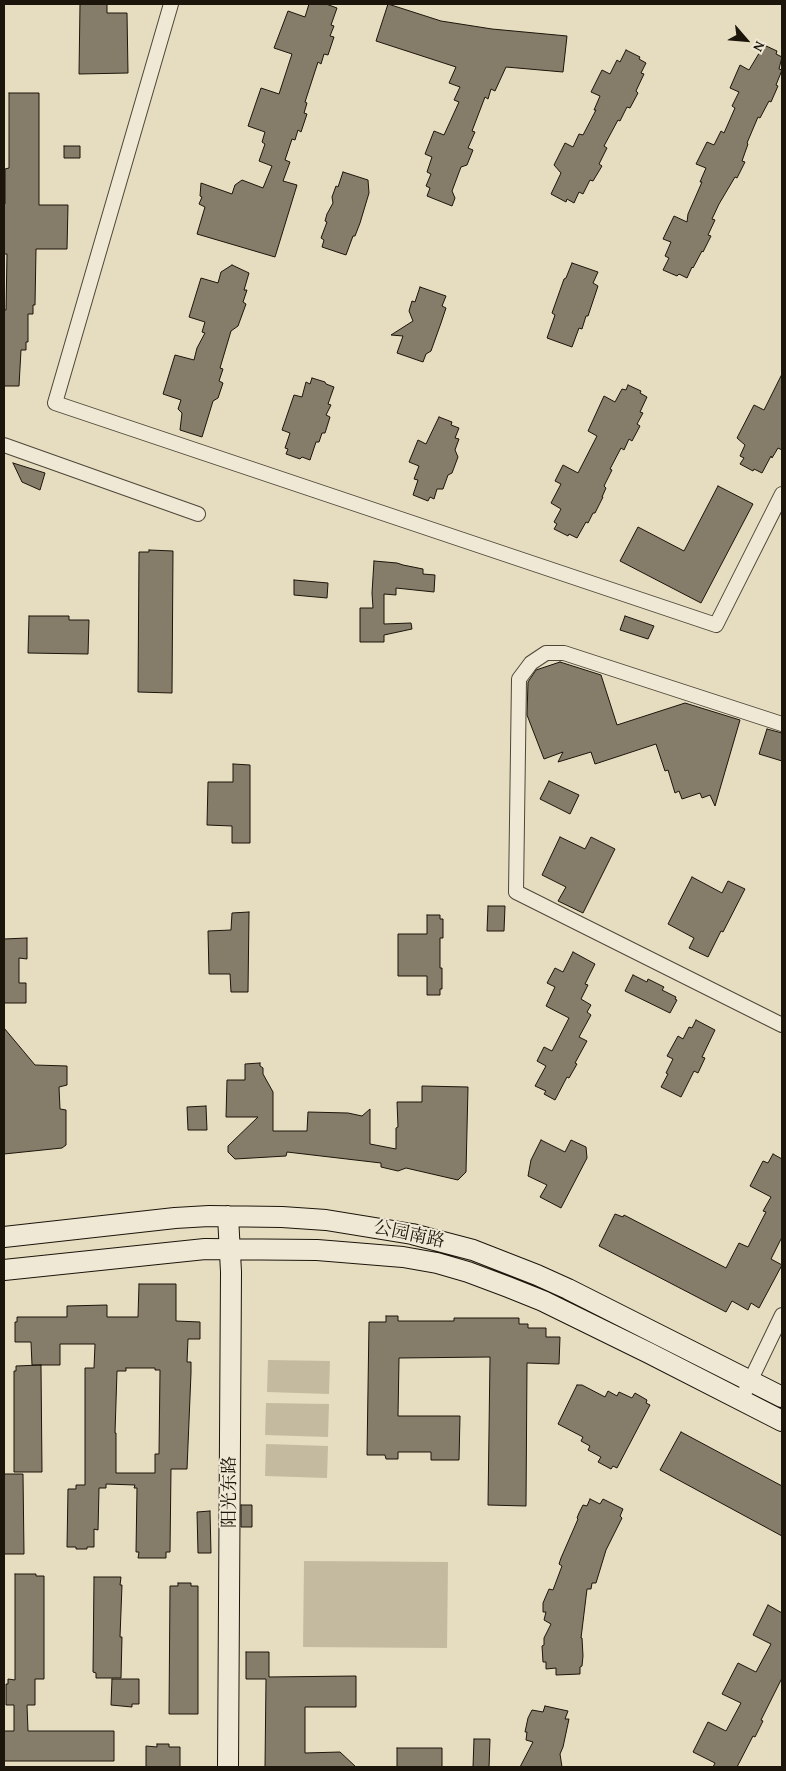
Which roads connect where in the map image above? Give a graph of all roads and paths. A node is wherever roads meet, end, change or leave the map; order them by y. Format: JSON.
{"nodes":[{"id":1,"x":171,"y":4,"type":"edge"},
{"id":2,"x":4,"y":444,"type":"edge"},
{"id":3,"x":782,"y":494,"type":"edge"},
{"id":4,"x":198,"y":514,"type":"dead end"},
{"id":5,"x":782,"y":724,"type":"edge"},
{"id":6,"x":782,"y":1025,"type":"edge"},
{"id":7,"x":228,"y":1216,"type":"junction"},
{"id":8,"x":4,"y":1237,"type":"edge"},
{"id":9,"x":230,"y":1249,"type":"junction"},
{"id":10,"x":4,"y":1270,"type":"edge"},
{"id":11,"x":782,"y":1315,"type":"edge"},
{"id":12,"x":749,"y":1381,"type":"junction"},
{"id":13,"x":782,"y":1397,"type":"edge"},
{"id":14,"x":741,"y":1400,"type":"junction"},
{"id":15,"x":782,"y":1421,"type":"edge"},
{"id":16,"x":228,"y":1767,"type":"edge"}],
"edges":[{"from":1,"to":3,"type":"street"},
{"from":2,"to":4,"type":"street"},
{"from":5,"to":6,"type":"street"},
{"from":7,"to":8,"type":"main road","name":"公园南路"},
{"from":7,"to":9,"type":"main road","name":"阳光东路"},
{"from":7,"to":12,"type":"main road","name":"公园南路"},
{"from":9,"to":10,"type":"main road","name":"公园南路"},
{"from":9,"to":14,"type":"main road","name":"公园南路"},
{"from":9,"to":16,"type":"main road","name":"阳光东路"},
{"from":11,"to":12,"type":"street"},
{"from":12,"to":13,"type":"main road","name":"公园南路"},
{"from":12,"to":14,"type":"street"},
{"from":14,"to":15,"type":"main road","name":"公园南路"}]}
